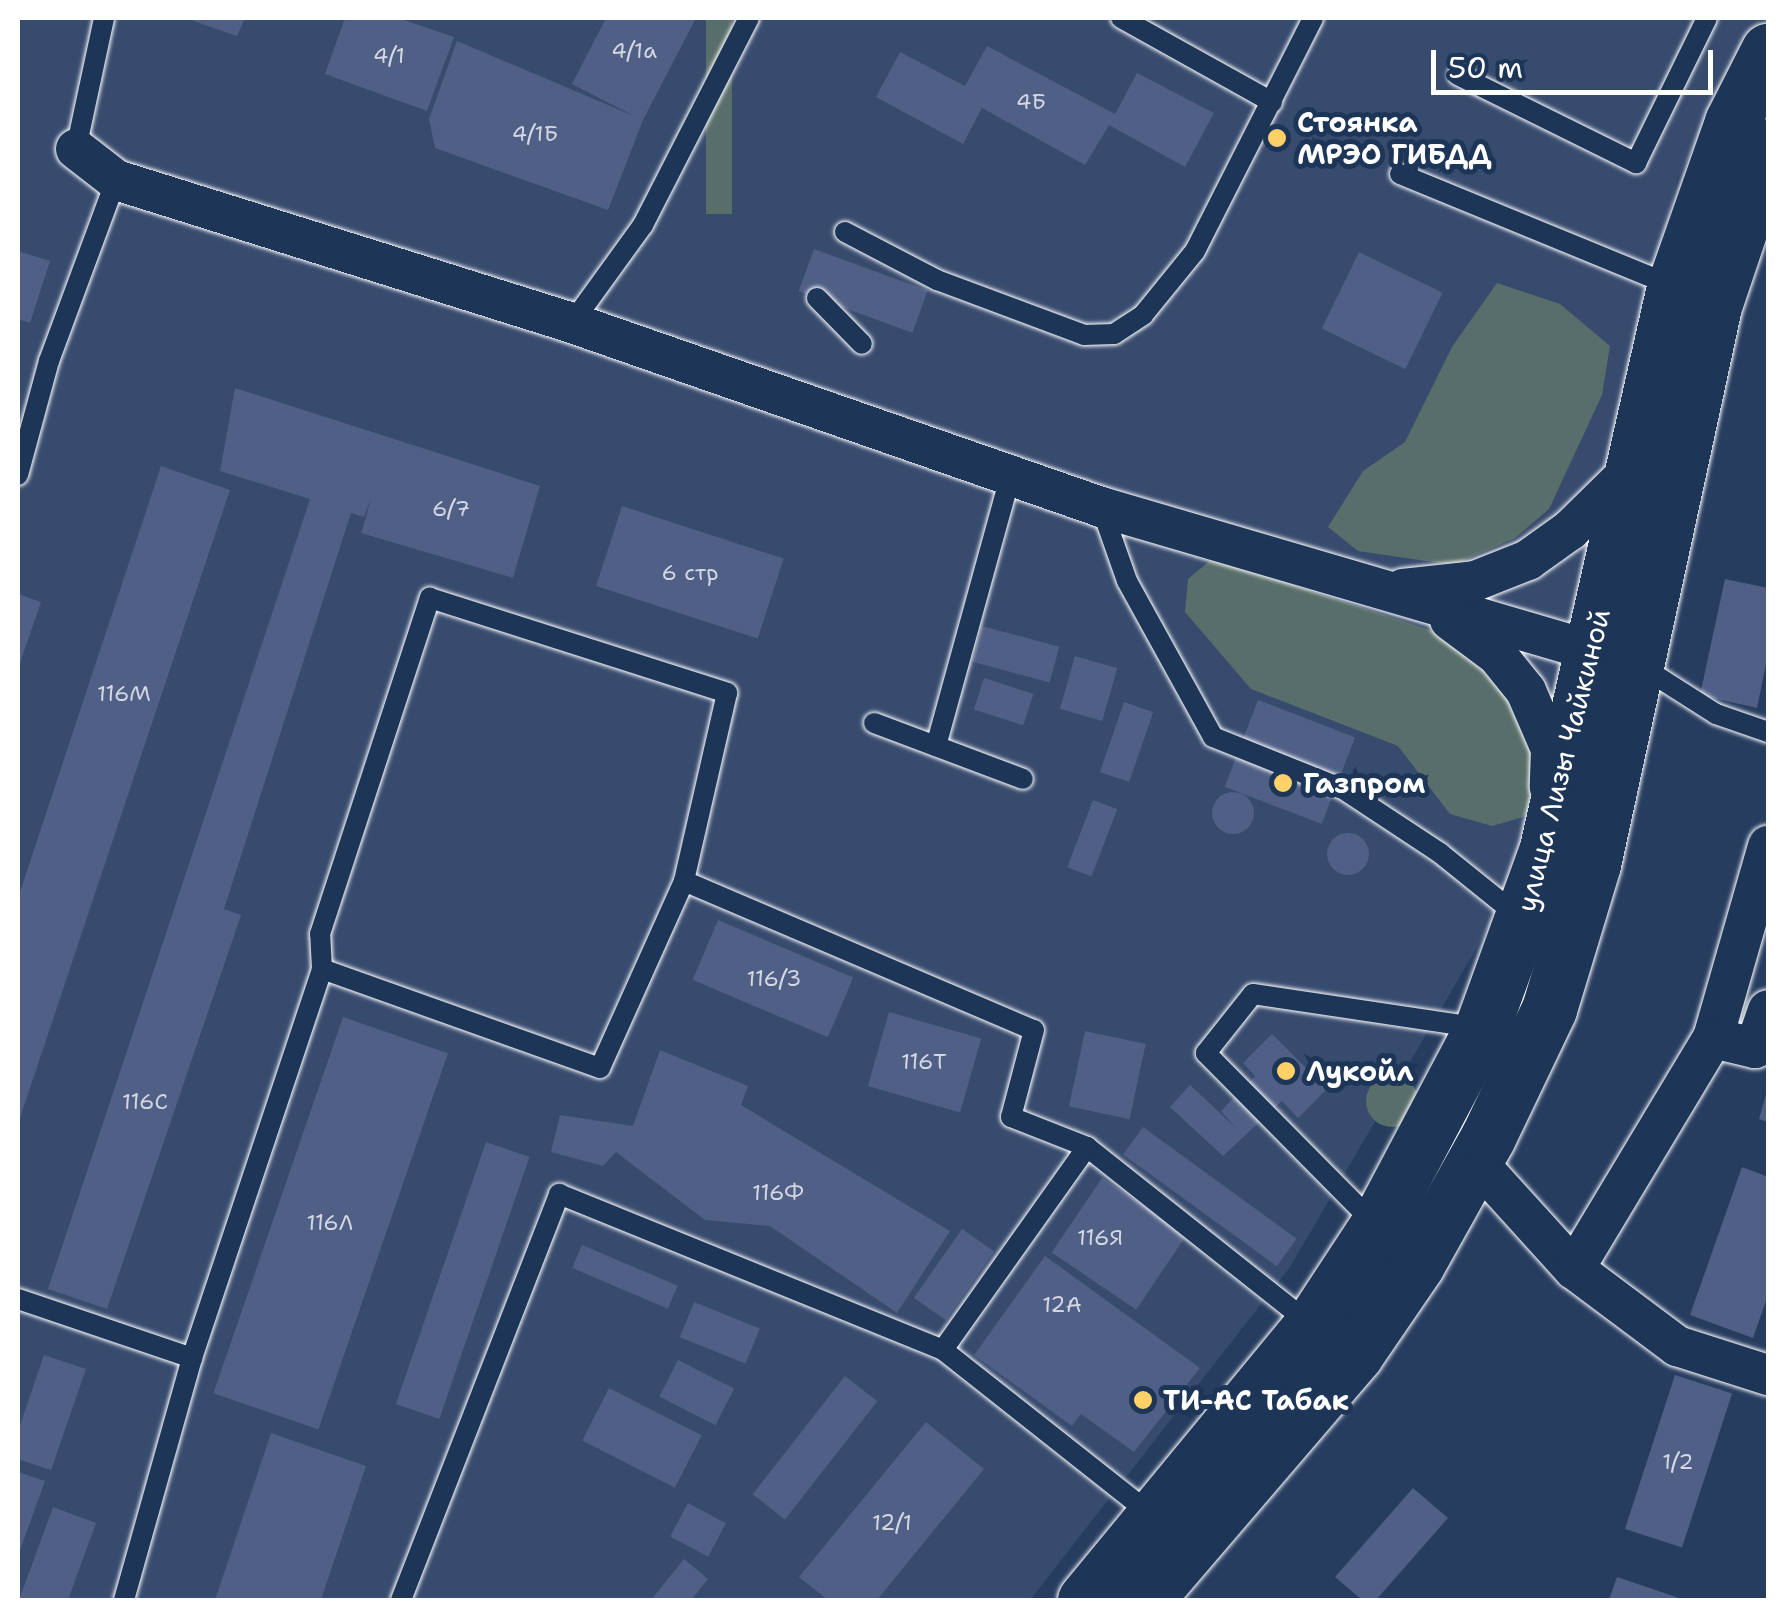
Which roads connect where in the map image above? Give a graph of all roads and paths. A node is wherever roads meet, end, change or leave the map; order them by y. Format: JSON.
{"nodes":[{"id":1,"x":104,"y":18,"type":"edge"},
{"id":2,"x":749,"y":18,"type":"edge"},
{"id":3,"x":1121,"y":18,"type":"edge"},
{"id":4,"x":1313,"y":18,"type":"edge"},
{"id":5,"x":1707,"y":18,"type":"edge"},
{"id":6,"x":1768,"y":51,"type":"edge"},
{"id":7,"x":1458,"y":75,"type":"dead end"},
{"id":8,"x":1272,"y":102,"type":"junction"},
{"id":9,"x":1768,"y":146,"type":"edge"},
{"id":10,"x":76,"y":148,"type":"joint"},
{"id":11,"x":1400,"y":174,"type":"dead end"},
{"id":12,"x":116,"y":180,"type":"junction"},
{"id":13,"x":845,"y":232,"type":"dead end"},
{"id":14,"x":1674,"y":287,"type":"junction"},
{"id":15,"x":817,"y":298,"type":"dead end"},
{"id":16,"x":572,"y":323,"type":"junction"},
{"id":17,"x":862,"y":344,"type":"dead end"},
{"id":18,"x":1631,"y":470,"type":"junction"},
{"id":19,"x":1011,"y":473,"type":"junction"},
{"id":20,"x":18,"y":474,"type":"edge"},
{"id":21,"x":1101,"y":507,"type":"junction"},
{"id":22,"x":1381,"y":592,"type":"junction"},
{"id":23,"x":1615,"y":658,"type":"junction"},
{"id":24,"x":874,"y":723,"type":"dead end"},
{"id":25,"x":1768,"y":732,"type":"edge"},
{"id":26,"x":936,"y":746,"type":"junction"},
{"id":27,"x":1023,"y":779,"type":"dead end"},
{"id":28,"x":1768,"y":846,"type":"edge"},
{"id":29,"x":1547,"y":848,"type":"junction"},
{"id":30,"x":684,"y":881,"type":"junction"},
{"id":31,"x":1524,"y":922,"type":"junction"},
{"id":32,"x":322,"y":969,"type":"junction"},
{"id":33,"x":1768,"y":1010,"type":"edge"},
{"id":34,"x":1482,"y":1028,"type":"junction"},
{"id":35,"x":1713,"y":1038,"type":"junction"},
{"id":36,"x":1087,"y":1148,"type":"junction"},
{"id":37,"x":1475,"y":1160,"type":"junction"},
{"id":38,"x":1377,"y":1226,"type":"junction"},
{"id":39,"x":1574,"y":1268,"type":"junction"},
{"id":40,"x":18,"y":1300,"type":"edge"},
{"id":41,"x":1312,"y":1325,"type":"junction"},
{"id":42,"x":943,"y":1350,"type":"junction"},
{"id":43,"x":192,"y":1358,"type":"junction"},
{"id":44,"x":1768,"y":1375,"type":"edge"},
{"id":45,"x":1154,"y":1516,"type":"junction"},
{"id":46,"x":124,"y":1600,"type":"edge"},
{"id":47,"x":401,"y":1600,"type":"edge"},
{"id":48,"x":1084,"y":1600,"type":"edge"},
{"id":49,"x":1146,"y":1600,"type":"edge"}],
"edges":[{"from":1,"to":10,"type":"lane"},
{"from":2,"to":16,"type":"lane"},
{"from":3,"to":8,"type":"lane"},
{"from":4,"to":8,"type":"lane"},
{"from":5,"to":7,"type":"lane"},
{"from":6,"to":14,"type":"main road","name":"улица Лизы Чайкиной"},
{"from":8,"to":13,"type":"lane"},
{"from":9,"to":23,"type":"main road","name":"улица Лизы Чайкиной"},
{"from":10,"to":12,"type":"street"},
{"from":11,"to":14,"type":"lane"},
{"from":12,"to":16,"type":"street"},
{"from":12,"to":20,"type":"lane"},
{"from":14,"to":18,"type":"main road","name":"улица Лизы Чайкиной"},
{"from":15,"to":17,"type":"lane"},
{"from":16,"to":19,"type":"street"},
{"from":18,"to":22,"type":"street"},
{"from":18,"to":23,"type":"main road","name":"улица Лизы Чайкиной"},
{"from":19,"to":21,"type":"street"},
{"from":19,"to":26,"type":"lane"},
{"from":21,"to":22,"type":"street"},
{"from":21,"to":31,"type":"lane"},
{"from":22,"to":23,"type":"street"},
{"from":22,"to":29,"type":"street"},
{"from":23,"to":25,"type":"lane"},
{"from":23,"to":29,"type":"main road","name":"улица Лизы Чайкиной"},
{"from":23,"to":37,"type":"main road","name":"улица Лизы Чайкиной"},
{"from":24,"to":26,"type":"lane"},
{"from":26,"to":27,"type":"lane"},
{"from":28,"to":35,"type":"street"},
{"from":29,"to":31,"type":"main road","name":"улица Лизы Чайкиной"},
{"from":30,"to":32,"type":"lane"},
{"from":30,"to":32,"type":"lane"},
{"from":30,"to":36,"type":"lane"},
{"from":31,"to":34,"type":"main road","name":"улица Лизы Чайкиной"},
{"from":32,"to":43,"type":"lane"},
{"from":33,"to":35,"type":"street"},
{"from":34,"to":38,"type":"main road","name":"улица Лизы Чайкиной"},
{"from":34,"to":38,"type":"lane"},
{"from":35,"to":39,"type":"street"},
{"from":36,"to":41,"type":"lane"},
{"from":36,"to":42,"type":"lane"},
{"from":37,"to":39,"type":"street"},
{"from":37,"to":49,"type":"main road","name":"улица Лизы Чайкиной"},
{"from":38,"to":41,"type":"main road","name":"улица Лизы Чайкиной"},
{"from":39,"to":44,"type":"street"},
{"from":40,"to":43,"type":"lane"},
{"from":41,"to":45,"type":"main road","name":"улица Лизы Чайкиной"},
{"from":42,"to":45,"type":"lane"},
{"from":42,"to":47,"type":"lane"},
{"from":43,"to":46,"type":"lane"},
{"from":45,"to":48,"type":"main road","name":"улица Лизы Чайкиной"}]}
